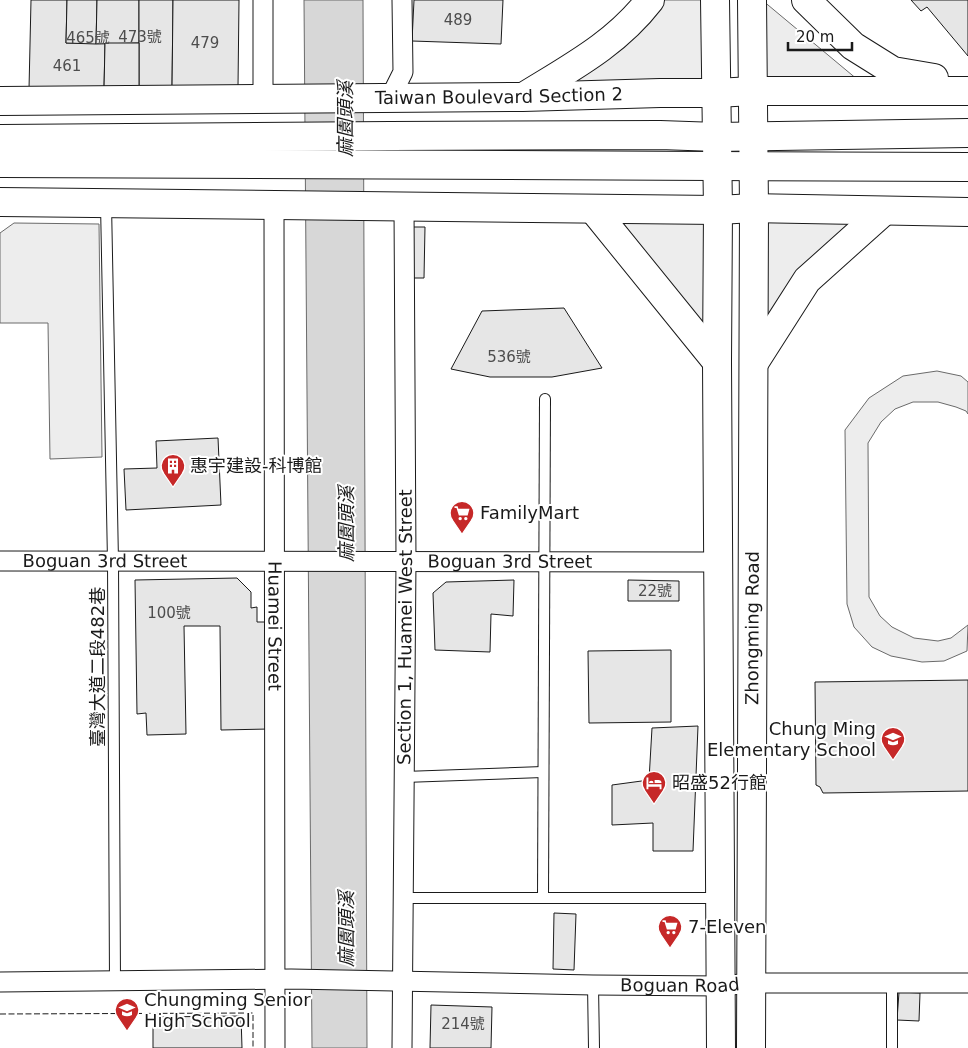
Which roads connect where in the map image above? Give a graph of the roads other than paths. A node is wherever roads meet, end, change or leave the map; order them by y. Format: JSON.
{"nodes":[{"id":1,"x":263,"y":0,"type":"edge"},
{"id":2,"x":402,"y":0,"type":"edge"},
{"id":3,"x":650,"y":0,"type":"edge"},
{"id":4,"x":715,"y":0,"type":"edge"},
{"id":5,"x":752,"y":0,"type":"edge"},
{"id":6,"x":806,"y":0,"type":"edge"},
{"id":7,"x":968,"y":84,"type":"edge"},
{"id":8,"x":753,"y":91,"type":"junction"},
{"id":9,"x":968,"y":91,"type":"edge"},
{"id":10,"x":716,"y":93,"type":"junction"},
{"id":11,"x":523,"y":97,"type":"junction"},
{"id":12,"x":390,"y":98,"type":"junction"},
{"id":13,"x":263,"y":99,"type":"junction"},
{"id":14,"x":0,"y":101,"type":"edge"},
{"id":15,"x":968,"y":133,"type":"edge"},
{"id":16,"x":753,"y":136,"type":"junction"},
{"id":17,"x":717,"y":137,"type":"junction"},
{"id":18,"x":0,"y":139,"type":"edge"},
{"id":19,"x":0,"y":163,"type":"edge"},
{"id":20,"x":754,"y":165,"type":"junction"},
{"id":21,"x":717,"y":167,"type":"junction"},
{"id":22,"x":968,"y":167,"type":"edge"},
{"id":23,"x":0,"y":202,"type":"edge"},
{"id":24,"x":106,"y":203,"type":"junction"},
{"id":25,"x":274,"y":205,"type":"junction"},
{"id":26,"x":404,"y":206,"type":"junction"},
{"id":27,"x":754,"y":208,"type":"junction"},
{"id":28,"x":594,"y":209,"type":"junction"},
{"id":29,"x":718,"y":210,"type":"junction"},
{"id":30,"x":884,"y":211,"type":"junction"},
{"id":31,"x":968,"y":212,"type":"edge"},
{"id":32,"x":717,"y":362,"type":"junction"},
{"id":33,"x":754,"y":363,"type":"junction"},
{"id":34,"x":545,"y":399,"type":"dead end"},
{"id":35,"x":0,"y":561,"type":"edge"},
{"id":36,"x":113,"y":561,"type":"junction"},
{"id":37,"x":400,"y":561,"type":"junction"},
{"id":38,"x":544,"y":561,"type":"junction"},
{"id":39,"x":280,"y":562,"type":"junction"},
{"id":40,"x":719,"y":562,"type":"junction"},
{"id":41,"x":544,"y":772,"type":"junction"},
{"id":42,"x":404,"y":777,"type":"junction"},
{"id":43,"x":403,"y":898,"type":"junction"},
{"id":44,"x":543,"y":898,"type":"junction"},
{"id":45,"x":720,"y":898,"type":"junction"},
{"id":46,"x":283,"y":979,"type":"junction"},
{"id":47,"x":115,"y":981,"type":"junction"},
{"id":48,"x":397,"y":981,"type":"junction"},
{"id":49,"x":0,"y":982,"type":"edge"},
{"id":50,"x":752,"y":983,"type":"junction"},
{"id":51,"x":892,"y":983,"type":"junction"},
{"id":52,"x":968,"y":983,"type":"edge"},
{"id":53,"x":592,"y":985,"type":"junction"},
{"id":54,"x":721,"y":986,"type":"junction"},
{"id":55,"x":275,"y":1048,"type":"edge"},
{"id":56,"x":402,"y":1048,"type":"edge"},
{"id":57,"x":594,"y":1048,"type":"edge"},
{"id":58,"x":721,"y":1048,"type":"edge"},
{"id":59,"x":751,"y":1048,"type":"edge"},
{"id":60,"x":892,"y":1048,"type":"edge"}],
"edges":[{"from":1,"to":13,"type":"street"},
{"from":2,"to":12,"type":"street"},
{"from":3,"to":11,"type":"main road"},
{"from":4,"to":10,"type":"main road","name":"Zhongming Road"},
{"from":5,"to":8,"type":"main road","name":"Zhongming Road"},
{"from":6,"to":7,"type":"main road"},
{"from":8,"to":9,"type":"main road","name":"Taiwan Boulevard Section 2"},
{"from":8,"to":10,"type":"main road","name":"Taiwan Boulevard Section 2"},
{"from":8,"to":16,"type":"main road","name":"Zhongming Road"},
{"from":10,"to":11,"type":"main road","name":"Taiwan Boulevard Section 2"},
{"from":10,"to":17,"type":"main road","name":"Zhongming Road"},
{"from":11,"to":12,"type":"main road","name":"Taiwan Boulevard Section 2"},
{"from":12,"to":13,"type":"main road","name":"Taiwan Boulevard Section 2"},
{"from":13,"to":14,"type":"main road","name":"Taiwan Boulevard Section 2"},
{"from":15,"to":16,"type":"main road"},
{"from":16,"to":17,"type":"main road"},
{"from":16,"to":20,"type":"main road","name":"Zhongming Road"},
{"from":17,"to":18,"type":"main road"},
{"from":17,"to":21,"type":"main road","name":"Zhongming Road"},
{"from":19,"to":21,"type":"main road"},
{"from":20,"to":21,"type":"main road"},
{"from":20,"to":22,"type":"main road"},
{"from":20,"to":27,"type":"main road","name":"Zhongming Road"},
{"from":21,"to":29,"type":"main road","name":"Zhongming Road"},
{"from":23,"to":24,"type":"main road"},
{"from":24,"to":25,"type":"main road"},
{"from":24,"to":36,"type":"lane","name":"臺灣大道二段482巷"},
{"from":25,"to":26,"type":"main road"},
{"from":25,"to":39,"type":"street","name":"Huamei Street"},
{"from":26,"to":28,"type":"main road"},
{"from":26,"to":37,"type":"street","name":"Section 1, Huamei West Street"},
{"from":27,"to":29,"type":"main road"},
{"from":27,"to":30,"type":"main road"},
{"from":27,"to":33,"type":"main road","name":"Zhongming Road"},
{"from":28,"to":29,"type":"main road"},
{"from":28,"to":32,"type":"main road"},
{"from":29,"to":32,"type":"main road","name":"Zhongming Road"},
{"from":30,"to":31,"type":"main road"},
{"from":30,"to":33,"type":"main road"},
{"from":32,"to":40,"type":"main road","name":"Zhongming Road"},
{"from":33,"to":50,"type":"main road","name":"Zhongming Road"},
{"from":34,"to":38,"type":"lane"},
{"from":35,"to":36,"type":"street","name":"Boguan 3rd Street"},
{"from":36,"to":39,"type":"street","name":"Boguan 3rd Street"},
{"from":36,"to":47,"type":"lane","name":"臺灣大道二段482巷"},
{"from":37,"to":38,"type":"street","name":"Boguan 3rd Street"},
{"from":37,"to":39,"type":"street","name":"Boguan 3rd Street"},
{"from":37,"to":42,"type":"street","name":"Section 1, Huamei West Street"},
{"from":38,"to":40,"type":"street","name":"Boguan 3rd Street"},
{"from":38,"to":41,"type":"lane"},
{"from":39,"to":46,"type":"street","name":"Huamei Street"},
{"from":40,"to":45,"type":"main road","name":"Zhongming Road"},
{"from":41,"to":42,"type":"lane"},
{"from":41,"to":44,"type":"lane"},
{"from":42,"to":43,"type":"street","name":"Section 1, Huamei West Street"},
{"from":43,"to":44,"type":"lane"},
{"from":43,"to":48,"type":"street","name":"Section 1, Huamei West Street"},
{"from":44,"to":45,"type":"lane"},
{"from":45,"to":54,"type":"main road","name":"Zhongming Road"},
{"from":46,"to":47,"type":"street"},
{"from":46,"to":48,"type":"street","name":"Boguan Road"},
{"from":46,"to":55,"type":"street","name":"Huamei Street"},
{"from":47,"to":49,"type":"street"},
{"from":48,"to":53,"type":"street","name":"Boguan Road"},
{"from":48,"to":56,"type":"street","name":"Section 1, Huamei West Street"},
{"from":50,"to":51,"type":"street","name":"Boguan Road"},
{"from":50,"to":54,"type":"street","name":"Boguan Road"},
{"from":50,"to":59,"type":"main road","name":"Zhongming Road"},
{"from":51,"to":52,"type":"street","name":"Boguan Road"},
{"from":51,"to":60,"type":"lane"},
{"from":53,"to":54,"type":"street","name":"Boguan Road"},
{"from":53,"to":57,"type":"lane"},
{"from":54,"to":58,"type":"main road","name":"Zhongming Road"}]}
